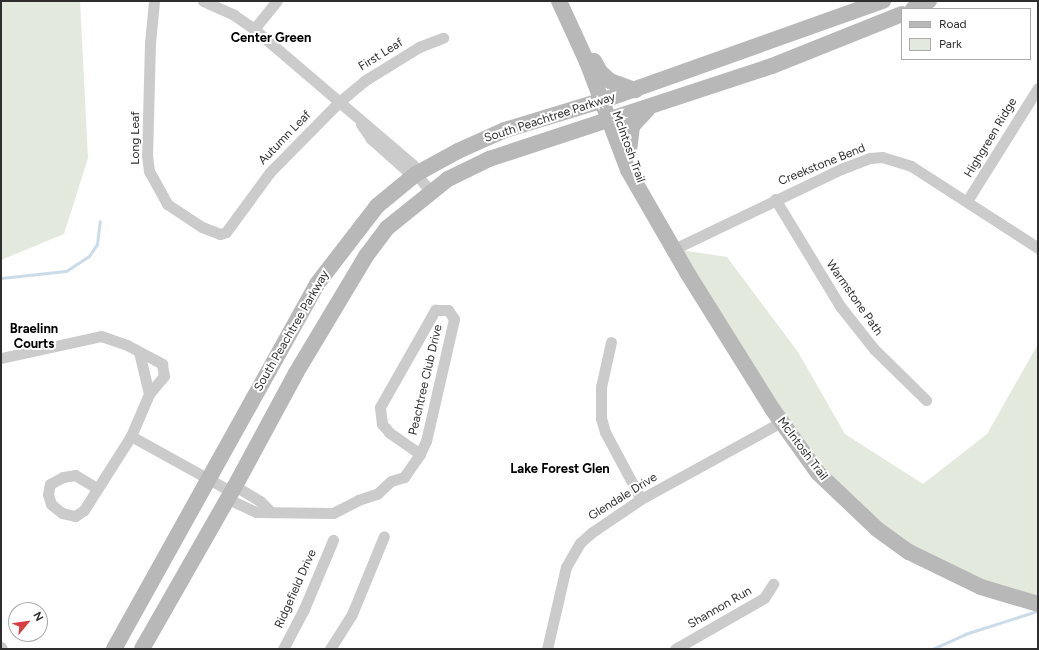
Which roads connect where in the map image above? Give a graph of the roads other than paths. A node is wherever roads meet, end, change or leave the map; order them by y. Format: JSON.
{"nodes":[{"id":1,"x":154,"y":1,"type":"edge"},
{"id":2,"x":203,"y":1,"type":"edge"},
{"id":3,"x":277,"y":1,"type":"edge"},
{"id":4,"x":559,"y":1,"type":"edge"},
{"id":5,"x":883,"y":1,"type":"edge"},
{"id":6,"x":929,"y":1,"type":"edge"},
{"id":7,"x":915,"y":8,"type":"edge"},
{"id":8,"x":901,"y":14,"type":"edge"},
{"id":9,"x":254,"y":29,"type":"junction"},
{"id":10,"x":443,"y":38,"type":"dead end"},
{"id":11,"x":591,"y":62,"type":"junction"},
{"id":12,"x":1038,"y":88,"type":"edge"},
{"id":13,"x":635,"y":90,"type":"junction"},
{"id":14,"x":606,"y":100,"type":"junction"},
{"id":15,"x":338,"y":103,"type":"junction"},
{"id":16,"x":649,"y":108,"type":"junction"},
{"id":17,"x":566,"y":111,"type":"junction"},
{"id":18,"x":613,"y":119,"type":"junction"},
{"id":19,"x":585,"y":128,"type":"junction"},
{"id":20,"x":624,"y":150,"type":"junction"},
{"id":21,"x":416,"y":174,"type":"junction"},
{"id":22,"x":431,"y":192,"type":"junction"},
{"id":23,"x":254,"y":194,"type":"joint"},
{"id":24,"x":775,"y":199,"type":"junction"},
{"id":25,"x":967,"y":201,"type":"junction"},
{"id":26,"x":1038,"y":248,"type":"edge"},
{"id":27,"x":674,"y":249,"type":"junction"},
{"id":28,"x":610,"y":342,"type":"dead end"},
{"id":29,"x":139,"y":352,"type":"junction"},
{"id":30,"x":1,"y":358,"type":"edge"},
{"id":31,"x":149,"y":394,"type":"junction"},
{"id":32,"x":926,"y":400,"type":"dead end"},
{"id":33,"x":781,"y":422,"type":"junction"},
{"id":34,"x":131,"y":436,"type":"junction"},
{"id":35,"x":420,"y":454,"type":"junction"},
{"id":36,"x":209,"y":480,"type":"junction"},
{"id":37,"x":98,"y":488,"type":"junction"},
{"id":38,"x":232,"y":492,"type":"junction"},
{"id":39,"x":641,"y":499,"type":"junction"},
{"id":40,"x":384,"y":536,"type":"dead end"},
{"id":41,"x":333,"y":540,"type":"dead end"},
{"id":42,"x":773,"y":584,"type":"dead end"},
{"id":43,"x":1038,"y":604,"type":"edge"},
{"id":44,"x":114,"y":649,"type":"edge"},
{"id":45,"x":142,"y":649,"type":"edge"},
{"id":46,"x":283,"y":649,"type":"edge"},
{"id":47,"x":330,"y":649,"type":"edge"},
{"id":48,"x":547,"y":649,"type":"edge"},
{"id":49,"x":674,"y":649,"type":"edge"}],
"edges":[{"from":1,"to":23,"type":"street","name":"Long Leaf"},
{"from":2,"to":9,"type":"street"},
{"from":3,"to":9,"type":"street"},
{"from":4,"to":11,"type":"main road","name":"McIntosh Trail"},
{"from":5,"to":13,"type":"main road","name":"South Peachtree Parkway"},
{"from":6,"to":7,"type":"main road"},
{"from":8,"to":16,"type":"main road","name":"South Peachtree Parkway"},
{"from":9,"to":15,"type":"street"},
{"from":10,"to":15,"type":"street","name":"First Leaf"},
{"from":11,"to":13,"type":"main road"},
{"from":11,"to":14,"type":"main road","name":"McIntosh Trail"},
{"from":11,"to":17,"type":"main road"},
{"from":12,"to":25,"type":"street","name":"Highgreen Ridge"},
{"from":13,"to":14,"type":"main road","name":"South Peachtree Parkway"},
{"from":14,"to":17,"type":"main road","name":"South Peachtree Parkway"},
{"from":14,"to":18,"type":"main road","name":"McIntosh Trail"},
{"from":15,"to":21,"type":"street"},
{"from":15,"to":23,"type":"street","name":"Autumn Leaf"},
{"from":16,"to":18,"type":"main road","name":"South Peachtree Parkway"},
{"from":16,"to":20,"type":"main road"},
{"from":17,"to":21,"type":"main road","name":"South Peachtree Parkway"},
{"from":18,"to":19,"type":"main road","name":"South Peachtree Parkway"},
{"from":18,"to":20,"type":"main road","name":"McIntosh Trail"},
{"from":19,"to":20,"type":"main road"},
{"from":19,"to":22,"type":"main road","name":"South Peachtree Parkway"},
{"from":20,"to":27,"type":"main road","name":"McIntosh Trail"},
{"from":21,"to":22,"type":"street"},
{"from":21,"to":36,"type":"main road","name":"South Peachtree Parkway"},
{"from":22,"to":38,"type":"main road","name":"South Peachtree Parkway"},
{"from":24,"to":25,"type":"street","name":"Creekstone Bend"},
{"from":24,"to":27,"type":"street","name":"Creekstone Bend"},
{"from":24,"to":32,"type":"street","name":"Warmstone Path"},
{"from":25,"to":26,"type":"street","name":"Creekstone Bend"},
{"from":27,"to":33,"type":"main road","name":"McIntosh Trail"},
{"from":28,"to":39,"type":"street"},
{"from":29,"to":30,"type":"street"},
{"from":29,"to":31,"type":"street"},
{"from":29,"to":31,"type":"street"},
{"from":31,"to":34,"type":"street"},
{"from":33,"to":39,"type":"street","name":"Glendale Drive"},
{"from":33,"to":43,"type":"main road","name":"McIntosh Trail"},
{"from":34,"to":36,"type":"street"},
{"from":34,"to":37,"type":"street"},
{"from":35,"to":35,"type":"street","name":"Peachtree Club Drive"},
{"from":35,"to":38,"type":"street","name":"Peachtree Club Drive"},
{"from":36,"to":38,"type":"street","name":"Peachtree Club Drive"},
{"from":36,"to":44,"type":"main road","name":"South Peachtree Parkway"},
{"from":37,"to":37,"type":"street"},
{"from":38,"to":45,"type":"main road","name":"South Peachtree Parkway"},
{"from":39,"to":48,"type":"street","name":"Glendale Drive"},
{"from":40,"to":47,"type":"street"},
{"from":41,"to":46,"type":"street","name":"Ridgefield Drive"},
{"from":42,"to":49,"type":"street","name":"Shannon Run"}]}
